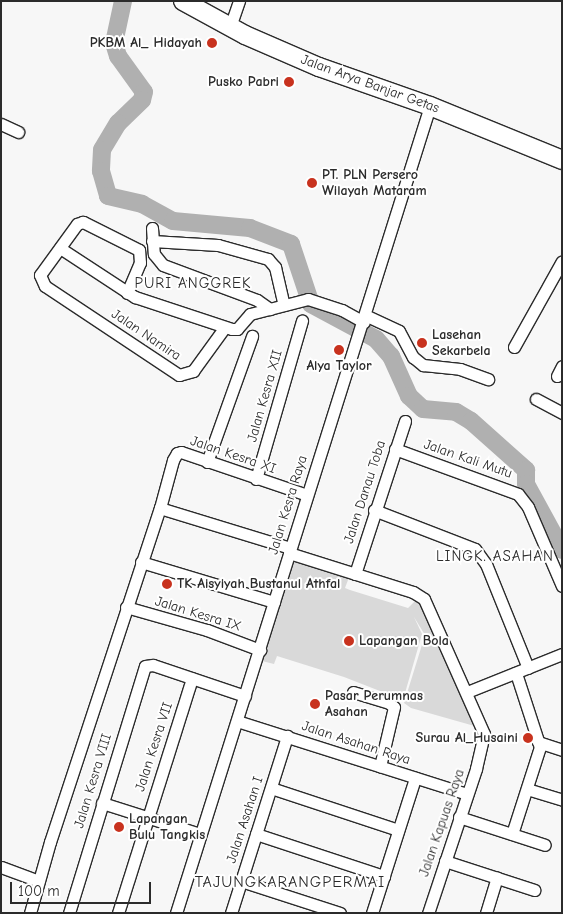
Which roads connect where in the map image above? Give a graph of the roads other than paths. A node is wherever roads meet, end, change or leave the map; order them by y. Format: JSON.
{"nodes":[{"id":1,"x":183,"y":1,"type":"edge"},
{"id":2,"x":239,"y":1,"type":"edge"},
{"id":3,"x":230,"y":27,"type":"junction"},
{"id":4,"x":430,"y":106,"type":"junction"},
{"id":5,"x":1,"y":124,"type":"edge"},
{"id":6,"x":18,"y":132,"type":"dead end"},
{"id":7,"x":562,"y":160,"type":"edge"},
{"id":8,"x":152,"y":228,"type":"dead end"},
{"id":9,"x":152,"y":241,"type":"junction"},
{"id":10,"x":60,"y":248,"type":"junction"},
{"id":11,"x":562,"y":261,"type":"edge"},
{"id":12,"x":127,"y":293,"type":"junction"},
{"id":13,"x":284,"y":305,"type":"junction"},
{"id":14,"x":270,"y":309,"type":"junction"},
{"id":15,"x":302,"y":322,"type":"dead end"},
{"id":16,"x":364,"y":322,"type":"junction"},
{"id":17,"x":225,"y":327,"type":"junction"},
{"id":18,"x":252,"y":336,"type":"dead end"},
{"id":19,"x":514,"y":347,"type":"dead end"},
{"id":20,"x":488,"y":379,"type":"dead end"},
{"id":21,"x":536,"y":399,"type":"dead end"},
{"id":22,"x":562,"y":413,"type":"edge"},
{"id":23,"x":405,"y":420,"type":"dead end"},
{"id":24,"x":394,"y":449,"type":"junction"},
{"id":25,"x":207,"y":462,"type":"junction"},
{"id":26,"x":256,"y":479,"type":"junction"},
{"id":27,"x":307,"y":495,"type":"junction"},
{"id":28,"x":164,"y":509,"type":"junction"},
{"id":29,"x":374,"y":510,"type":"junction"},
{"id":30,"x":290,"y":550,"type":"junction"},
{"id":31,"x":141,"y":562,"type":"junction"},
{"id":32,"x":355,"y":574,"type":"junction"},
{"id":33,"x":562,"y":586,"type":"edge"},
{"id":34,"x":274,"y":602,"type":"junction"},
{"id":35,"x":126,"y":608,"type":"junction"},
{"id":36,"x":260,"y":650,"type":"junction"},
{"id":37,"x":561,"y":657,"type":"edge"},
{"id":38,"x":528,"y":668,"type":"junction"},
{"id":39,"x":516,"y":673,"type":"junction"},
{"id":40,"x":192,"y":678,"type":"junction"},
{"id":41,"x":352,"y":692,"type":"dead end"},
{"id":42,"x":467,"y":692,"type":"junction"},
{"id":43,"x":245,"y":696,"type":"junction"},
{"id":44,"x":236,"y":721,"type":"junction"},
{"id":45,"x":287,"y":736,"type":"junction"},
{"id":46,"x":538,"y":742,"type":"junction"},
{"id":47,"x":562,"y":750,"type":"edge"},
{"id":48,"x":380,"y":766,"type":"junction"},
{"id":49,"x":415,"y":778,"type":"junction"},
{"id":50,"x":271,"y":788,"type":"junction"},
{"id":51,"x":527,"y":789,"type":"junction"},
{"id":52,"x":467,"y":794,"type":"junction"},
{"id":53,"x":562,"y":800,"type":"edge"},
{"id":54,"x":102,"y":803,"type":"junction"},
{"id":55,"x":146,"y":816,"type":"junction"},
{"id":56,"x":459,"y":817,"type":"junction"},
{"id":57,"x":398,"y":830,"type":"junction"},
{"id":58,"x":200,"y":834,"type":"junction"},
{"id":59,"x":256,"y":834,"type":"junction"},
{"id":60,"x":512,"y":834,"type":"junction"},
{"id":61,"x":545,"y":845,"type":"dead end"},
{"id":62,"x":445,"y":862,"type":"junction"},
{"id":63,"x":1,"y":867,"type":"edge"},
{"id":64,"x":384,"y":876,"type":"junction"},
{"id":65,"x":497,"y":878,"type":"junction"},
{"id":66,"x":39,"y":881,"type":"junction"},
{"id":67,"x":241,"y":881,"type":"junction"},
{"id":68,"x":534,"y":890,"type":"dead end"},
{"id":69,"x":30,"y":913,"type":"edge"},
{"id":70,"x":69,"y":913,"type":"edge"},
{"id":71,"x":118,"y":913,"type":"edge"},
{"id":72,"x":177,"y":913,"type":"edge"},
{"id":73,"x":231,"y":913,"type":"edge"},
{"id":74,"x":340,"y":913,"type":"edge"},
{"id":75,"x":372,"y":913,"type":"edge"},
{"id":76,"x":428,"y":913,"type":"edge"},
{"id":77,"x":486,"y":913,"type":"edge"}],
"edges":[{"from":1,"to":3,"type":"highway","name":"Jalan Arya Banjar Getas"},
{"from":2,"to":3,"type":"street"},
{"from":3,"to":4,"type":"highway","name":"Jalan Arya Banjar Getas"},
{"from":4,"to":7,"type":"highway","name":"Jalan Arya Banjar Getas"},
{"from":4,"to":16,"type":"street","name":"Jalan Kesra Raya"},
{"from":5,"to":6,"type":"street"},
{"from":8,"to":9,"type":"street"},
{"from":9,"to":13,"type":"street"},
{"from":9,"to":14,"type":"street"},
{"from":10,"to":12,"type":"street"},
{"from":10,"to":12,"type":"street"},
{"from":10,"to":17,"type":"street","name":"Jalan Namira"},
{"from":11,"to":19,"type":"street"},
{"from":12,"to":17,"type":"street"},
{"from":13,"to":14,"type":"street"},
{"from":13,"to":16,"type":"street"},
{"from":14,"to":17,"type":"street"},
{"from":15,"to":26,"type":"street","name":"Jalan Kesra XII"},
{"from":16,"to":20,"type":"street"},
{"from":16,"to":27,"type":"street","name":"Jalan Kesra Raya"},
{"from":18,"to":25,"type":"street"},
{"from":21,"to":22,"type":"street"},
{"from":23,"to":24,"type":"street","name":"Jalan Danau Toba"},
{"from":24,"to":29,"type":"street","name":"Jalan Danau Toba"},
{"from":24,"to":33,"type":"street","name":"Jalan Kali Mutu"},
{"from":25,"to":26,"type":"street","name":"Jalan Kesra XI"},
{"from":25,"to":28,"type":"street","name":"Jalan Kesra XI"},
{"from":26,"to":27,"type":"street","name":"Jalan Kesra XI"},
{"from":27,"to":30,"type":"street","name":"Jalan Kesra Raya"},
{"from":28,"to":30,"type":"street","name":"Jalan Kapuas Raya"},
{"from":28,"to":31,"type":"street"},
{"from":29,"to":32,"type":"street","name":"Jalan Danau Toba"},
{"from":29,"to":38,"type":"street"},
{"from":30,"to":32,"type":"street","name":"Jalan Kapuas Raya"},
{"from":30,"to":34,"type":"street","name":"Jalan Kesra Raya"},
{"from":31,"to":34,"type":"street"},
{"from":31,"to":35,"type":"street"},
{"from":32,"to":42,"type":"street","name":"Jalan Kapuas Raya"},
{"from":34,"to":36,"type":"street","name":"Jalan Kesra Raya"},
{"from":35,"to":36,"type":"street","name":"Jalan Kesra IX"},
{"from":35,"to":66,"type":"street"},
{"from":36,"to":43,"type":"street","name":"Jalan Kesra Raya"},
{"from":37,"to":38,"type":"street"},
{"from":38,"to":39,"type":"street"},
{"from":39,"to":42,"type":"street"},
{"from":39,"to":46,"type":"street"},
{"from":40,"to":43,"type":"street"},
{"from":40,"to":54,"type":"street","name":"Jalan Kesra VIII"},
{"from":40,"to":55,"type":"street","name":"Jalan Kesra VII"},
{"from":41,"to":48,"type":"street"},
{"from":42,"to":52,"type":"street","name":"Jalan Kapuas Raya"},
{"from":43,"to":44,"type":"street","name":"Jalan Kesra Raya"},
{"from":44,"to":45,"type":"street","name":"Jalan Asahan Raya"},
{"from":44,"to":58,"type":"street","name":"Jalan Kesra Raya"},
{"from":45,"to":48,"type":"street","name":"Jalan Asahan Raya"},
{"from":45,"to":50,"type":"street","name":"Jalan Asahan I"},
{"from":46,"to":47,"type":"street"},
{"from":46,"to":51,"type":"street"},
{"from":48,"to":49,"type":"street","name":"Jalan Asahan Raya"},
{"from":49,"to":52,"type":"street","name":"Jalan Asahan Raya"},
{"from":49,"to":57,"type":"street"},
{"from":50,"to":57,"type":"street"},
{"from":50,"to":59,"type":"street","name":"Jalan Asahan I"},
{"from":51,"to":53,"type":"street"},
{"from":51,"to":60,"type":"street"},
{"from":52,"to":56,"type":"street","name":"Jalan Kapuas Raya"},
{"from":54,"to":55,"type":"street"},
{"from":54,"to":70,"type":"street","name":"Jalan Kesra VIII"},
{"from":55,"to":58,"type":"street"},
{"from":55,"to":71,"type":"street","name":"Jalan Kesra VII"},
{"from":56,"to":60,"type":"street"},
{"from":56,"to":62,"type":"street","name":"Jalan Kapuas Raya"},
{"from":57,"to":64,"type":"street"},
{"from":58,"to":72,"type":"street","name":"Jalan Kesra Raya"},
{"from":59,"to":64,"type":"street"},
{"from":59,"to":67,"type":"street","name":"Jalan Asahan I"},
{"from":60,"to":61,"type":"street"},
{"from":62,"to":65,"type":"street"},
{"from":62,"to":76,"type":"street","name":"Jalan Kapuas Raya"},
{"from":63,"to":66,"type":"street"},
{"from":64,"to":75,"type":"street"},
{"from":65,"to":68,"type":"street"},
{"from":65,"to":77,"type":"street"},
{"from":66,"to":69,"type":"street"},
{"from":67,"to":73,"type":"street","name":"Jalan Asahan I"},
{"from":67,"to":74,"type":"street"}]}
